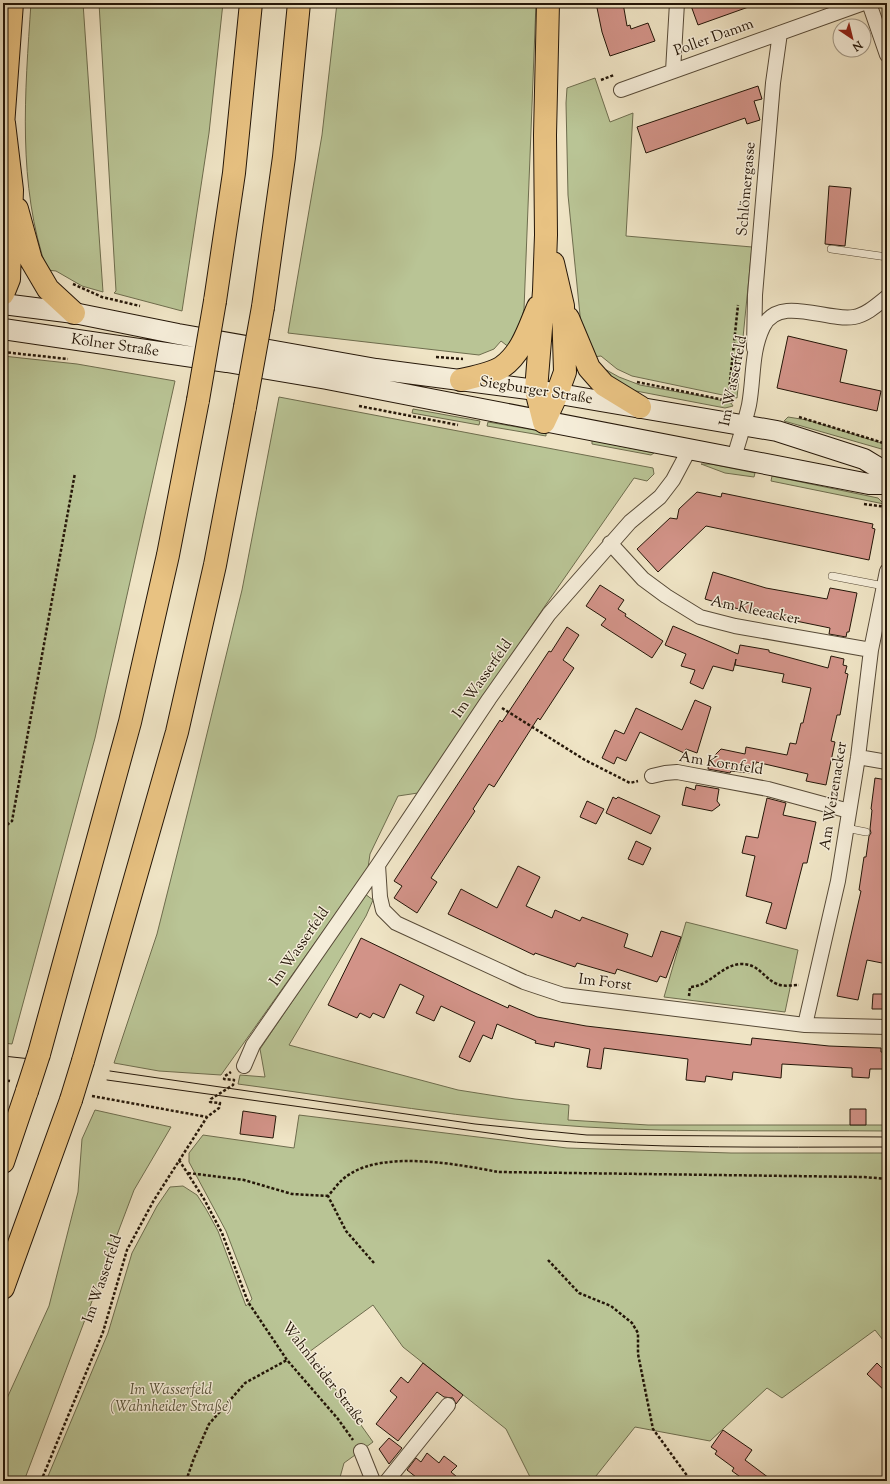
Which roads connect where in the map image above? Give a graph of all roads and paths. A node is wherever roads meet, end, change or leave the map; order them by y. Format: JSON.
{"nodes":[{"id":1,"x":12,"y":3,"type":"edge"},
{"id":2,"x":251,"y":3,"type":"edge"},
{"id":3,"x":299,"y":3,"type":"edge"},
{"id":4,"x":548,"y":3,"type":"edge"},
{"id":5,"x":677,"y":3,"type":"edge"},
{"id":6,"x":864,"y":3,"type":"edge"},
{"id":7,"x":869,"y":3,"type":"edge"},
{"id":8,"x":780,"y":32,"type":"junction"},
{"id":9,"x":887,"y":55,"type":"edge"},
{"id":10,"x":673,"y":71,"type":"junction"},
{"id":11,"x":621,"y":90,"type":"dead end"},
{"id":12,"x":3,"y":125,"type":"edge"},
{"id":13,"x":12,"y":190,"type":"junction"},
{"id":14,"x":546,"y":234,"type":"junction"},
{"id":15,"x":831,"y":249,"type":"dead end"},
{"id":16,"x":887,"y":257,"type":"edge"},
{"id":17,"x":544,"y":291,"type":"junction"},
{"id":18,"x":3,"y":294,"type":"edge"},
{"id":19,"x":102,"y":297,"type":"dead end"},
{"id":20,"x":887,"y":297,"type":"edge"},
{"id":21,"x":3,"y":304,"type":"edge"},
{"id":22,"x":563,"y":306,"type":"junction"},
{"id":23,"x":147,"y":307,"type":"dead end"},
{"id":24,"x":74,"y":313,"type":"junction"},
{"id":25,"x":3,"y":329,"type":"edge"},
{"id":26,"x":178,"y":334,"type":"joint"},
{"id":27,"x":754,"y":348,"type":"junction"},
{"id":28,"x":3,"y":352,"type":"edge"},
{"id":29,"x":433,"y":356,"type":"dead end"},
{"id":30,"x":467,"y":359,"type":"dead end"},
{"id":31,"x":74,"y":360,"type":"dead end"},
{"id":32,"x":227,"y":362,"type":"joint"},
{"id":33,"x":461,"y":380,"type":"junction"},
{"id":34,"x":536,"y":390,"type":"junction"},
{"id":35,"x":557,"y":394,"type":"junction"},
{"id":36,"x":357,"y":405,"type":"dead end"},
{"id":37,"x":640,"y":407,"type":"junction"},
{"id":38,"x":797,"y":416,"type":"dead end"},
{"id":39,"x":544,"y":422,"type":"junction"},
{"id":40,"x":459,"y":425,"type":"dead end"},
{"id":41,"x":743,"y":425,"type":"junction"},
{"id":42,"x":887,"y":444,"type":"edge"},
{"id":43,"x":689,"y":450,"type":"junction"},
{"id":44,"x":734,"y":458,"type":"junction"},
{"id":45,"x":75,"y":473,"type":"dead end"},
{"id":46,"x":887,"y":473,"type":"edge"},
{"id":47,"x":887,"y":484,"type":"edge"},
{"id":48,"x":610,"y":543,"type":"junction"},
{"id":49,"x":887,"y":571,"type":"edge"},
{"id":50,"x":832,"y":576,"type":"dead end"},
{"id":51,"x":884,"y":586,"type":"junction"},
{"id":52,"x":871,"y":650,"type":"junction"},
{"id":53,"x":489,"y":699,"type":"junction"},
{"id":54,"x":858,"y":757,"type":"junction"},
{"id":55,"x":887,"y":762,"type":"edge"},
{"id":56,"x":652,"y":776,"type":"joint"},
{"id":57,"x":849,"y":811,"type":"junction"},
{"id":58,"x":3,"y":828,"type":"edge"},
{"id":59,"x":846,"y":828,"type":"junction"},
{"id":60,"x":866,"y":832,"type":"dead end"},
{"id":61,"x":378,"y":866,"type":"junction"},
{"id":62,"x":815,"y":984,"type":"junction"},
{"id":63,"x":682,"y":1010,"type":"junction"},
{"id":64,"x":805,"y":1025,"type":"junction"},
{"id":65,"x":887,"y":1027,"type":"edge"},
{"id":66,"x":244,"y":1066,"type":"joint"},
{"id":67,"x":95,"y":1096,"type":"dead end"},
{"id":68,"x":207,"y":1117,"type":"junction"},
{"id":69,"x":179,"y":1160,"type":"junction"},
{"id":70,"x":3,"y":1162,"type":"edge"},
{"id":71,"x":187,"y":1173,"type":"junction"},
{"id":72,"x":887,"y":1179,"type":"edge"},
{"id":73,"x":328,"y":1196,"type":"junction"},
{"id":74,"x":548,"y":1260,"type":"dead end"},
{"id":75,"x":374,"y":1262,"type":"dead end"},
{"id":76,"x":3,"y":1288,"type":"edge"},
{"id":77,"x":287,"y":1360,"type":"junction"},
{"id":78,"x":448,"y":1405,"type":"dead end"},
{"id":79,"x":361,"y":1451,"type":"joint"},
{"id":80,"x":40,"y":1481,"type":"edge"},
{"id":81,"x":186,"y":1481,"type":"edge"},
{"id":82,"x":373,"y":1481,"type":"edge"},
{"id":83,"x":387,"y":1481,"type":"edge"},
{"id":84,"x":691,"y":1481,"type":"edge"}],
"edges":[{"from":1,"to":12,"type":"highway"},
{"from":2,"to":70,"type":"highway","bridge":true},
{"from":3,"to":76,"type":"highway","bridge":true},
{"from":4,"to":14,"type":"highway"},
{"from":5,"to":10,"type":"street"},
{"from":6,"to":8,"type":"street","name":"Poller Damm"},
{"from":7,"to":9,"type":"street"},
{"from":8,"to":10,"type":"street","name":"Poller Damm"},
{"from":8,"to":27,"type":"street","name":"Schlömergasse"},
{"from":10,"to":11,"type":"street","name":"Poller Damm"},
{"from":12,"to":13,"type":"highway"},
{"from":13,"to":18,"type":"highway"},
{"from":13,"to":24,"type":"highway"},
{"from":14,"to":17,"type":"highway"},
{"from":14,"to":22,"type":"highway"},
{"from":15,"to":16,"type":"lane"},
{"from":17,"to":33,"type":"highway"},
{"from":17,"to":34,"type":"highway"},
{"from":19,"to":23,"type":"path"},
{"from":20,"to":27,"type":"street","name":"Im Wasserfeld"},
{"from":21,"to":24,"type":"main road","name":"Kölner Straße"},
{"from":22,"to":35,"type":"highway"},
{"from":22,"to":37,"type":"highway"},
{"from":24,"to":26,"type":"main road","name":"Kölner Straße"},
{"from":25,"to":32,"type":"main road","name":"Kölner Straße"},
{"from":26,"to":33,"type":"main road","name":"Siegburger Straße"},
{"from":27,"to":41,"type":"street","name":"Im Wasserfeld"},
{"from":28,"to":31,"type":"path"},
{"from":29,"to":30,"type":"path"},
{"from":32,"to":39,"type":"main road","name":"Siegburger Straße"},
{"from":33,"to":34,"type":"main road","name":"Siegburger Straße"},
{"from":34,"to":35,"type":"main road","name":"Siegburger Straße"},
{"from":34,"to":39,"type":"highway"},
{"from":35,"to":37,"type":"main road","name":"Siegburger Straße"},
{"from":35,"to":39,"type":"highway"},
{"from":36,"to":40,"type":"path"},
{"from":37,"to":41,"type":"main road","name":"Siegburger Straße"},
{"from":38,"to":42,"type":"path"},
{"from":39,"to":43,"type":"main road","name":"Siegburger Straße"},
{"from":41,"to":44,"type":"street","name":"Im Wasserfeld"},
{"from":41,"to":46,"type":"main road","name":"Siegburger Straße"},
{"from":43,"to":44,"type":"main road","name":"Siegburger Straße"},
{"from":43,"to":48,"type":"street","name":"Im Wasserfeld"},
{"from":44,"to":47,"type":"main road","name":"Siegburger Straße"},
{"from":45,"to":58,"type":"path"},
{"from":48,"to":52,"type":"street","name":"Am Kleeacker"},
{"from":48,"to":53,"type":"street","name":"Im Wasserfeld"},
{"from":49,"to":51,"type":"street","name":"Am Weizenacker"},
{"from":50,"to":51,"type":"lane"},
{"from":51,"to":52,"type":"street","name":"Am Weizenacker"},
{"from":52,"to":54,"type":"street","name":"Am Weizenacker"},
{"from":53,"to":56,"type":"path"},
{"from":53,"to":61,"type":"street","name":"Im Wasserfeld"},
{"from":54,"to":55,"type":"street"},
{"from":54,"to":57,"type":"street","name":"Am Weizenacker"},
{"from":56,"to":57,"type":"street","name":"Am Kornfeld"},
{"from":57,"to":59,"type":"street","name":"Am Weizenacker"},
{"from":59,"to":60,"type":"lane"},
{"from":59,"to":62,"type":"street","name":"Am Weizenacker"},
{"from":61,"to":63,"type":"street","name":"Im Forst"},
{"from":61,"to":66,"type":"street","name":"Im Wasserfeld"},
{"from":62,"to":63,"type":"path"},
{"from":62,"to":64,"type":"street","name":"Am Weizenacker"},
{"from":63,"to":64,"type":"street","name":"Im Forst"},
{"from":64,"to":65,"type":"street","name":"Im Forst"},
{"from":66,"to":68,"type":"path","name":"Im Wasserfeld"},
{"from":67,"to":68,"type":"path"},
{"from":68,"to":69,"type":"path","name":"Im Wasserfeld"},
{"from":69,"to":71,"type":"path","name":"Wahnheider Straße"},
{"from":69,"to":80,"type":"path","name":"Im Wasserfeld"},
{"from":71,"to":73,"type":"path"},
{"from":71,"to":77,"type":"path","name":"Wahnheider Straße"},
{"from":72,"to":73,"type":"path"},
{"from":73,"to":75,"type":"path"},
{"from":74,"to":84,"type":"path"},
{"from":77,"to":79,"type":"path","name":"Wahnheider Straße"},
{"from":77,"to":81,"type":"path"},
{"from":78,"to":83,"type":"street"},
{"from":79,"to":82,"type":"street"}]}
